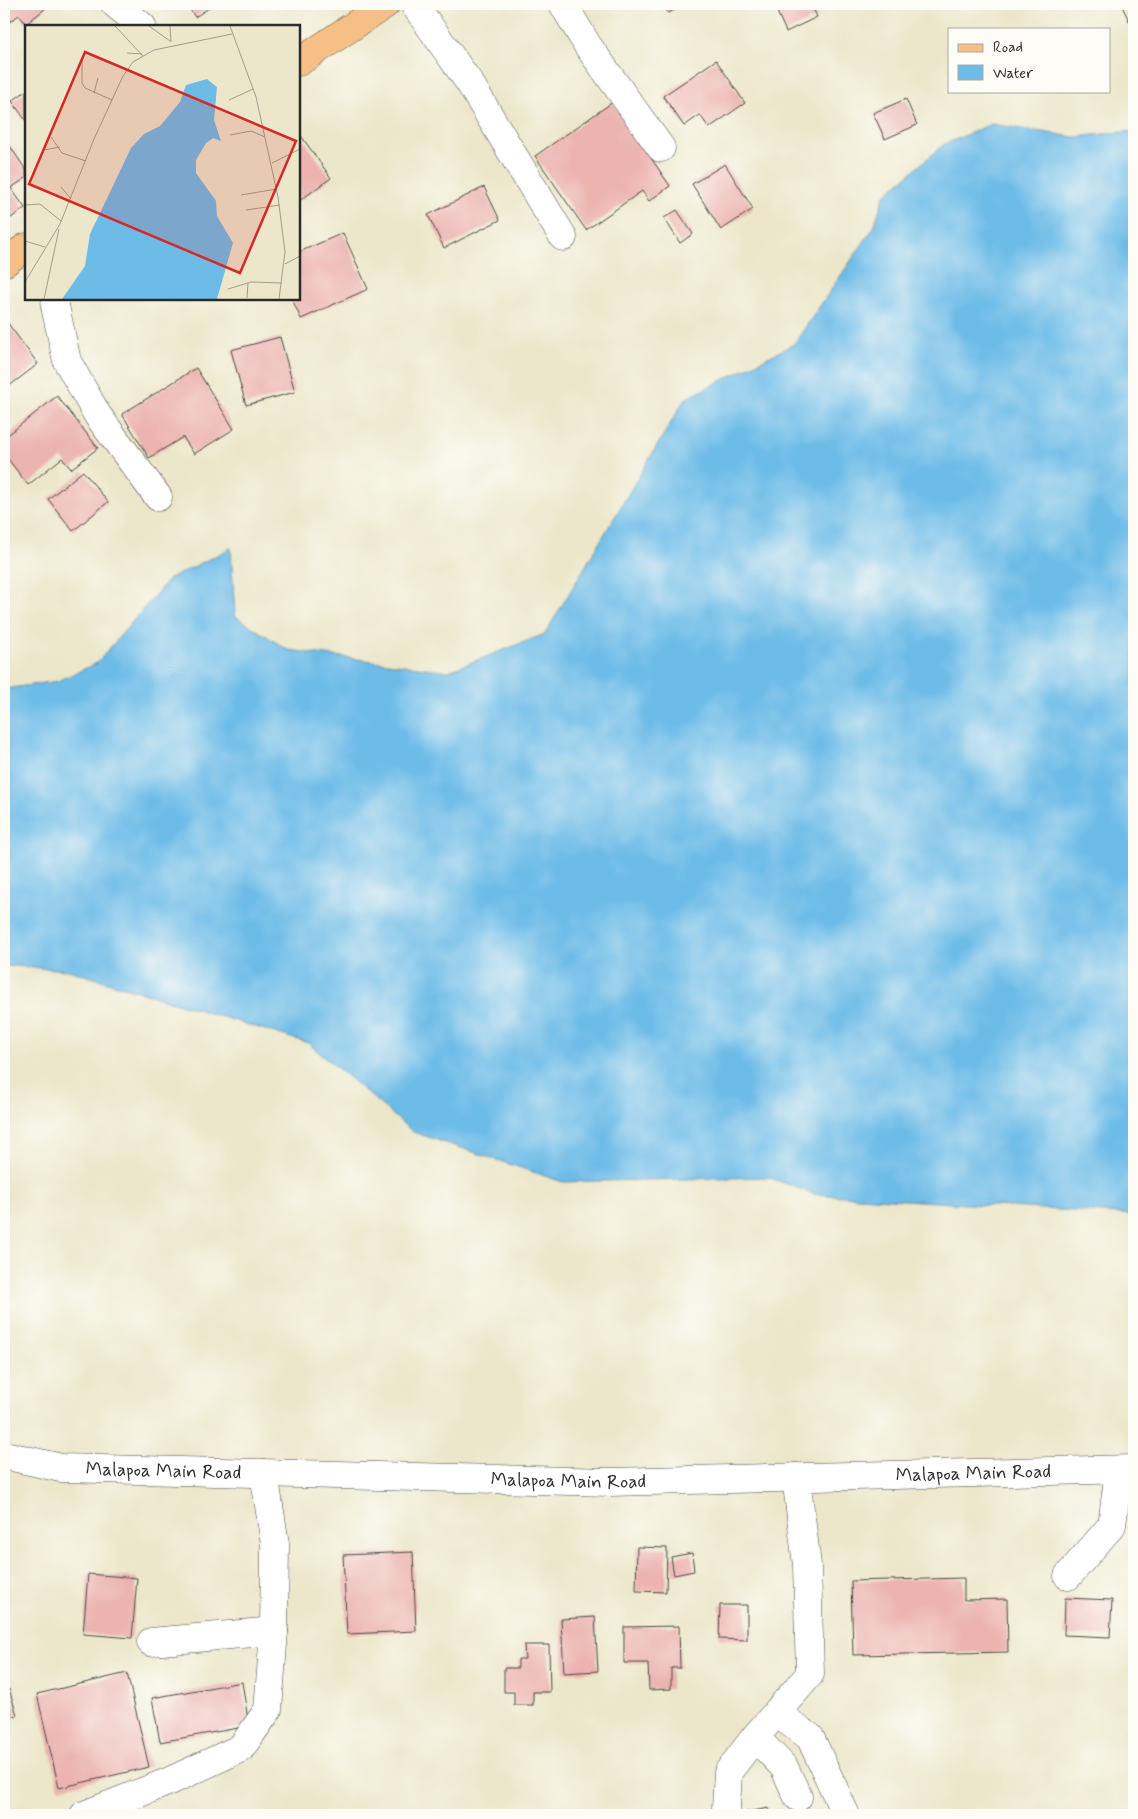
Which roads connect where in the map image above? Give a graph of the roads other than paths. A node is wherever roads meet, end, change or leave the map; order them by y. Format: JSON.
{"nodes":[{"id":1,"x":115,"y":4,"type":"edge"},
{"id":2,"x":386,"y":4,"type":"edge"},
{"id":3,"x":414,"y":4,"type":"edge"},
{"id":4,"x":563,"y":4,"type":"edge"},
{"id":5,"x":141,"y":25,"type":"edge"},
{"id":6,"x":300,"y":61,"type":"edge"},
{"id":7,"x":661,"y":148,"type":"dead end"},
{"id":8,"x":563,"y":237,"type":"dead end"},
{"id":9,"x":25,"y":248,"type":"edge"},
{"id":10,"x":4,"y":263,"type":"edge"},
{"id":11,"x":56,"y":300,"type":"edge"},
{"id":12,"x":158,"y":497,"type":"dead end"},
{"id":13,"x":4,"y":1455,"type":"edge"},
{"id":14,"x":1126,"y":1469,"type":"edge"},
{"id":15,"x":264,"y":1473,"type":"junction"},
{"id":16,"x":796,"y":1477,"type":"junction"},
{"id":17,"x":1068,"y":1576,"type":"dead end"},
{"id":18,"x":274,"y":1631,"type":"junction"},
{"id":19,"x":151,"y":1642,"type":"dead end"},
{"id":20,"x":776,"y":1712,"type":"junction"},
{"id":21,"x":755,"y":1737,"type":"junction"},
{"id":22,"x":798,"y":1796,"type":"dead end"},
{"id":23,"x":726,"y":1808,"type":"dead end"},
{"id":24,"x":845,"y":1813,"type":"dead end"},
{"id":25,"x":84,"y":1815,"type":"edge"}],
"edges":[{"from":1,"to":5,"type":"street"},
{"from":2,"to":6,"type":"main road"},
{"from":3,"to":8,"type":"street"},
{"from":4,"to":7,"type":"street"},
{"from":9,"to":10,"type":"main road"},
{"from":11,"to":12,"type":"street"},
{"from":13,"to":15,"type":"street","name":"Malapoa Main Road"},
{"from":14,"to":16,"type":"street","name":"Malapoa Main Road"},
{"from":14,"to":17,"type":"street"},
{"from":15,"to":16,"type":"street","name":"Malapoa Main Road"},
{"from":15,"to":18,"type":"street"},
{"from":16,"to":20,"type":"street"},
{"from":18,"to":19,"type":"street"},
{"from":18,"to":25,"type":"street"},
{"from":20,"to":21,"type":"street"},
{"from":20,"to":24,"type":"street"},
{"from":21,"to":22,"type":"street"},
{"from":21,"to":23,"type":"street"}]}
